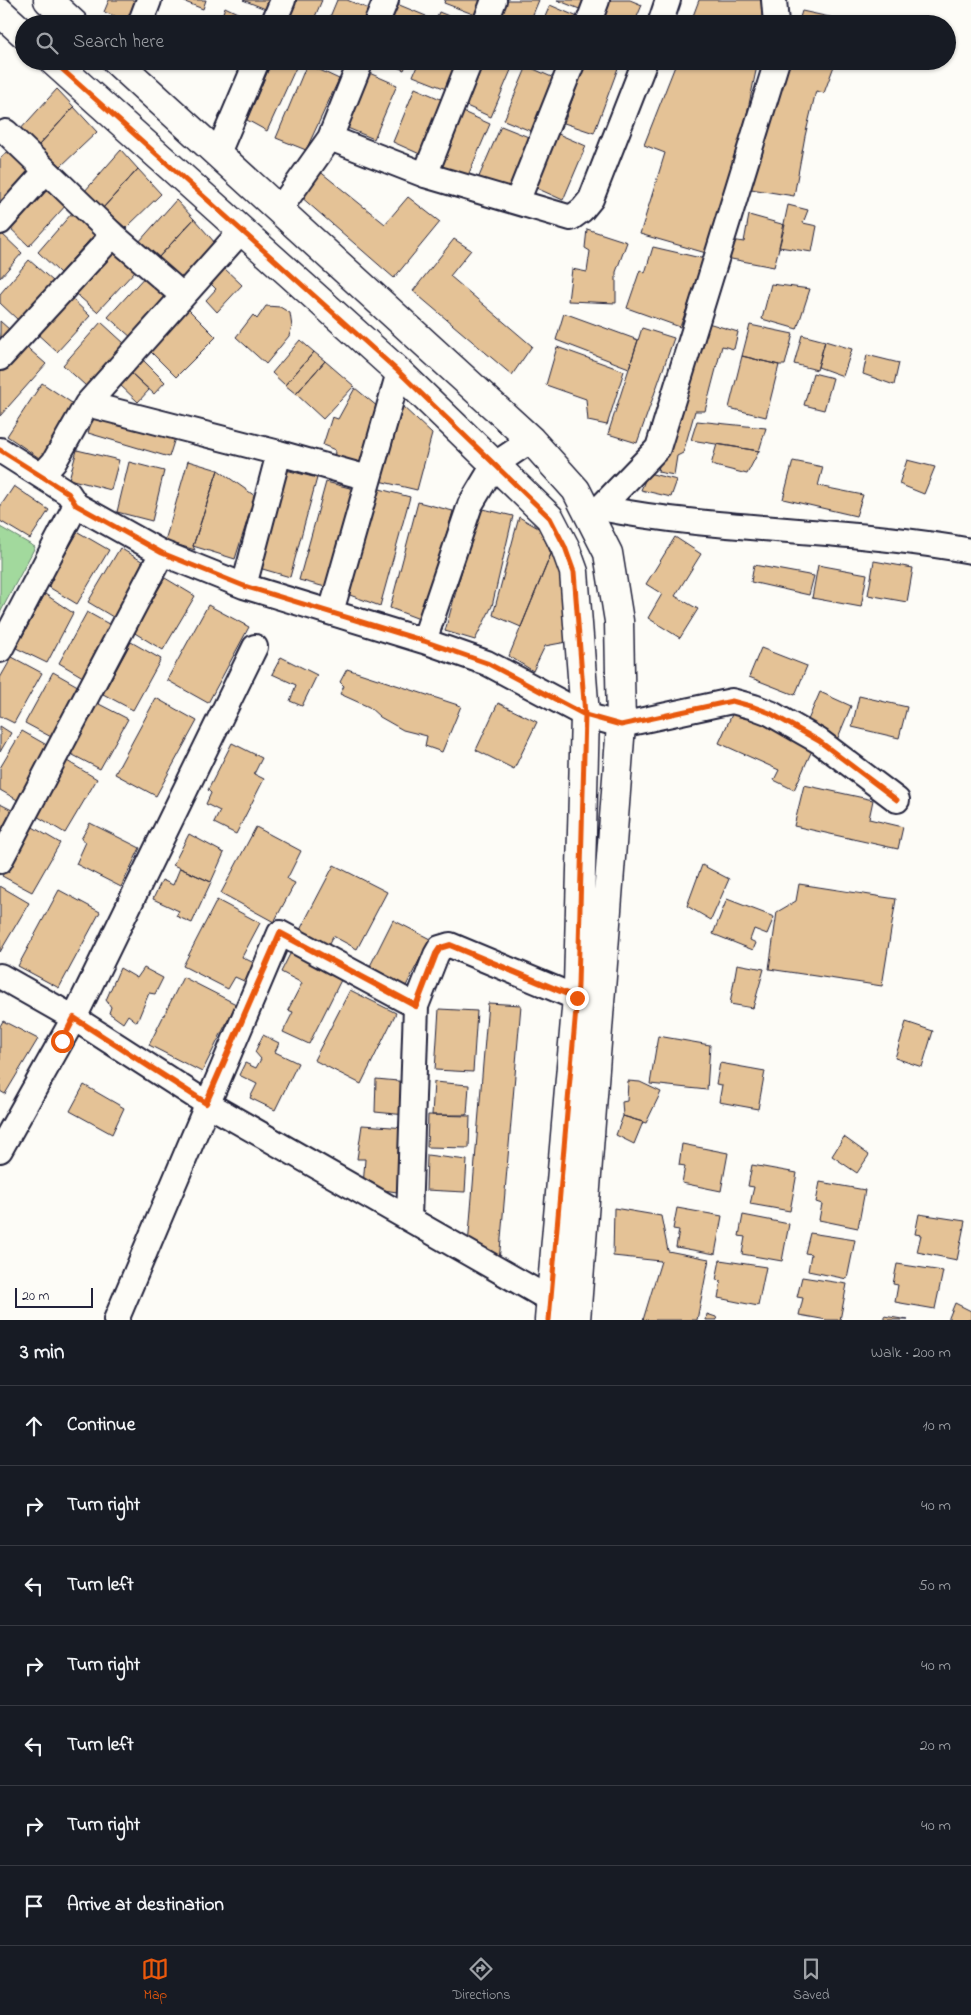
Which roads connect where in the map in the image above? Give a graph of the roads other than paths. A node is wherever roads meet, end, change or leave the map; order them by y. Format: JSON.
{"nodes":[{"id":1,"x":48,"y":0,"type":"edge"},
{"id":2,"x":149,"y":0,"type":"edge"},
{"id":3,"x":283,"y":0,"type":"edge"},
{"id":4,"x":386,"y":0,"type":"edge"},
{"id":5,"x":494,"y":0,"type":"edge"},
{"id":6,"x":597,"y":0,"type":"edge"},
{"id":7,"x":668,"y":0,"type":"edge"},
{"id":8,"x":774,"y":0,"type":"edge"},
{"id":9,"x":0,"y":12,"type":"edge"},
{"id":10,"x":64,"y":15,"type":"edge"},
{"id":11,"x":143,"y":15,"type":"edge"},
{"id":12,"x":277,"y":15,"type":"edge"},
{"id":13,"x":380,"y":15,"type":"edge"},
{"id":14,"x":488,"y":15,"type":"edge"},
{"id":15,"x":591,"y":15,"type":"edge"},
{"id":16,"x":663,"y":15,"type":"edge"},
{"id":17,"x":775,"y":15,"type":"edge"},
{"id":18,"x":15,"y":26,"type":"edge"},
{"id":19,"x":67,"y":70,"type":"edge"},
{"id":20,"x":128,"y":70,"type":"edge"},
{"id":21,"x":253,"y":70,"type":"edge"},
{"id":22,"x":357,"y":70,"type":"edge"},
{"id":23,"x":466,"y":70,"type":"edge"},
{"id":24,"x":569,"y":70,"type":"edge"},
{"id":25,"x":641,"y":70,"type":"edge"},
{"id":26,"x":774,"y":70,"type":"edge"},
{"id":27,"x":6,"y":132,"type":"dead end"},
{"id":28,"x":330,"y":138,"type":"junction"},
{"id":29,"x":218,"y":154,"type":"junction"},
{"id":30,"x":46,"y":171,"type":"junction"},
{"id":31,"x":425,"y":175,"type":"junction"},
{"id":32,"x":517,"y":202,"type":"junction"},
{"id":33,"x":279,"y":210,"type":"junction"},
{"id":34,"x":0,"y":222,"type":"edge"},
{"id":35,"x":241,"y":231,"type":"junction"},
{"id":36,"x":114,"y":235,"type":"junction"},
{"id":37,"x":182,"y":295,"type":"junction"},
{"id":38,"x":0,"y":358,"type":"edge"},
{"id":39,"x":398,"y":372,"type":"junction"},
{"id":40,"x":87,"y":404,"type":"junction"},
{"id":41,"x":532,"y":440,"type":"junction"},
{"id":42,"x":0,"y":450,"type":"edge"},
{"id":43,"x":279,"y":453,"type":"junction"},
{"id":44,"x":494,"y":465,"type":"junction"},
{"id":45,"x":41,"y":476,"type":"junction"},
{"id":46,"x":368,"y":478,"type":"junction"},
{"id":47,"x":76,"y":505,"type":"junction"},
{"id":48,"x":595,"y":512,"type":"junction"},
{"id":49,"x":971,"y":551,"type":"edge"},
{"id":50,"x":162,"y":553,"type":"junction"},
{"id":51,"x":244,"y":586,"type":"junction"},
{"id":52,"x":331,"y":612,"type":"junction"},
{"id":53,"x":424,"y":641,"type":"junction"},
{"id":54,"x":255,"y":647,"type":"dead end"},
{"id":55,"x":0,"y":650,"type":"edge"},
{"id":56,"x":585,"y":715,"type":"junction"},
{"id":57,"x":621,"y":725,"type":"junction"},
{"id":58,"x":897,"y":800,"type":"dead end"},
{"id":59,"x":0,"y":861,"type":"edge"},
{"id":60,"x":0,"y":976,"type":"edge"},
{"id":61,"x":577,"y":998,"type":"junction"},
{"id":62,"x":416,"y":1006,"type":"junction"},
{"id":63,"x":74,"y":1018,"type":"junction"},
{"id":64,"x":206,"y":1103,"type":"junction"},
{"id":65,"x":0,"y":1150,"type":"edge"},
{"id":66,"x":409,"y":1218,"type":"junction"},
{"id":67,"x":550,"y":1310,"type":"edge"},
{"id":68,"x":576,"y":1318,"type":"edge"},
{"id":69,"x":116,"y":1320,"type":"edge"}],
"edges":[{"from":1,"to":10,"type":"street"},
{"from":2,"to":11,"type":"street"},
{"from":3,"to":12,"type":"street"},
{"from":4,"to":13,"type":"street"},
{"from":5,"to":14,"type":"street"},
{"from":6,"to":15,"type":"street"},
{"from":7,"to":16,"type":"street"},
{"from":8,"to":17,"type":"street"},
{"from":9,"to":18,"type":"street"},
{"from":19,"to":35,"type":"street"},
{"from":20,"to":29,"type":"street"},
{"from":21,"to":29,"type":"street"},
{"from":22,"to":28,"type":"street"},
{"from":23,"to":31,"type":"street"},
{"from":24,"to":32,"type":"street"},
{"from":25,"to":32,"type":"street"},
{"from":26,"to":48,"type":"street"},
{"from":27,"to":30,"type":"street"},
{"from":28,"to":31,"type":"street"},
{"from":28,"to":33,"type":"street"},
{"from":29,"to":33,"type":"street"},
{"from":30,"to":34,"type":"street"},
{"from":30,"to":36,"type":"street"},
{"from":31,"to":32,"type":"street"},
{"from":33,"to":41,"type":"street"},
{"from":35,"to":37,"type":"street"},
{"from":35,"to":39,"type":"street"},
{"from":36,"to":37,"type":"street"},
{"from":36,"to":38,"type":"street"},
{"from":37,"to":40,"type":"street"},
{"from":39,"to":44,"type":"street"},
{"from":39,"to":46,"type":"street"},
{"from":40,"to":43,"type":"street"},
{"from":40,"to":45,"type":"street"},
{"from":41,"to":44,"type":"street"},
{"from":41,"to":48,"type":"street"},
{"from":42,"to":45,"type":"street"},
{"from":43,"to":46,"type":"street"},
{"from":43,"to":51,"type":"street"},
{"from":44,"to":53,"type":"street"},
{"from":44,"to":56,"type":"street"},
{"from":45,"to":47,"type":"street"},
{"from":46,"to":52,"type":"street"},
{"from":47,"to":50,"type":"street"},
{"from":47,"to":55,"type":"street"},
{"from":48,"to":49,"type":"street"},
{"from":48,"to":57,"type":"street"},
{"from":50,"to":51,"type":"street"},
{"from":50,"to":59,"type":"street"},
{"from":51,"to":52,"type":"street"},
{"from":52,"to":53,"type":"street"},
{"from":53,"to":56,"type":"street"},
{"from":54,"to":63,"type":"street"},
{"from":56,"to":57,"type":"street"},
{"from":56,"to":61,"type":"street"},
{"from":57,"to":58,"type":"street"},
{"from":57,"to":68,"type":"street"},
{"from":60,"to":63,"type":"street"},
{"from":61,"to":62,"type":"street"},
{"from":61,"to":67,"type":"street"},
{"from":62,"to":64,"type":"street"},
{"from":62,"to":66,"type":"street"},
{"from":63,"to":64,"type":"street"},
{"from":63,"to":65,"type":"street"},
{"from":64,"to":66,"type":"street"},
{"from":64,"to":69,"type":"street"},
{"from":66,"to":67,"type":"street"},
{"from":67,"to":68,"type":"street"}]}
